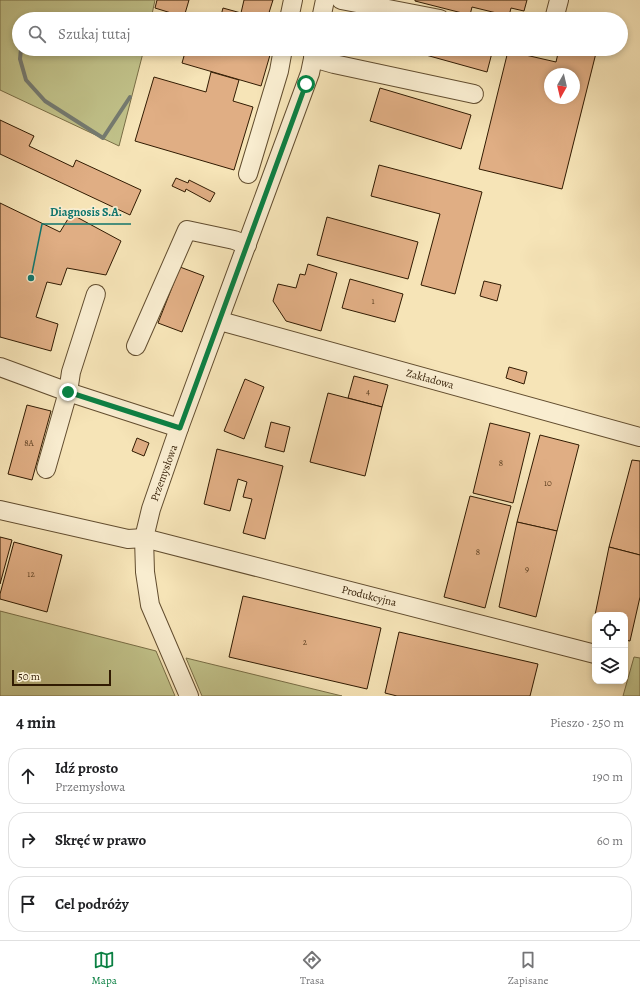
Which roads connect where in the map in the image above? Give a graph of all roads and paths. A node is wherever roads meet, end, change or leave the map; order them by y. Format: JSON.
{"nodes":[{"id":1,"x":293,"y":0,"type":"edge"},
{"id":2,"x":325,"y":0,"type":"edge"},
{"id":3,"x":340,"y":0,"type":"edge"},
{"id":4,"x":559,"y":0,"type":"edge"},
{"id":5,"x":290,"y":12,"type":"edge"},
{"id":6,"x":322,"y":12,"type":"edge"},
{"id":7,"x":403,"y":12,"type":"edge"},
{"id":8,"x":556,"y":12,"type":"edge"},
{"id":9,"x":282,"y":56,"type":"edge"},
{"id":10,"x":313,"y":56,"type":"edge"},
{"id":11,"x":319,"y":56,"type":"edge"},
{"id":12,"x":279,"y":71,"type":"junction"},
{"id":13,"x":306,"y":84,"type":"junction"},
{"id":14,"x":474,"y":94,"type":"dead end"},
{"id":15,"x":248,"y":174,"type":"dead end"},
{"id":16,"x":247,"y":245,"type":"junction"},
{"id":17,"x":96,"y":294,"type":"dead end"},
{"id":18,"x":220,"y":321,"type":"junction"},
{"id":19,"x":136,"y":346,"type":"dead end"},
{"id":20,"x":0,"y":367,"type":"edge"},
{"id":21,"x":68,"y":392,"type":"junction"},
{"id":22,"x":180,"y":428,"type":"junction"},
{"id":23,"x":640,"y":437,"type":"edge"},
{"id":24,"x":46,"y":469,"type":"dead end"},
{"id":25,"x":0,"y":510,"type":"edge"},
{"id":26,"x":144,"y":538,"type":"junction"},
{"id":27,"x":592,"y":653,"type":"edge"},
{"id":28,"x":189,"y":696,"type":"edge"}],
"edges":[{"from":1,"to":5,"type":"street"},
{"from":2,"to":6,"type":"street"},
{"from":3,"to":7,"type":"street"},
{"from":4,"to":8,"type":"street"},
{"from":9,"to":12,"type":"street"},
{"from":10,"to":13,"type":"street","name":"Przemysłowa"},
{"from":11,"to":14,"type":"street"},
{"from":12,"to":13,"type":"street"},
{"from":12,"to":15,"type":"street"},
{"from":13,"to":16,"type":"street","name":"Przemysłowa"},
{"from":16,"to":18,"type":"street","name":"Przemysłowa"},
{"from":16,"to":19,"type":"street"},
{"from":17,"to":21,"type":"street"},
{"from":18,"to":22,"type":"street","name":"Przemysłowa"},
{"from":18,"to":23,"type":"street","name":"Zakładowa"},
{"from":20,"to":21,"type":"street"},
{"from":21,"to":22,"type":"street"},
{"from":21,"to":24,"type":"street"},
{"from":22,"to":26,"type":"street","name":"Przemysłowa"},
{"from":25,"to":26,"type":"street","name":"Produkcyjna"},
{"from":26,"to":27,"type":"street","name":"Produkcyjna"},
{"from":26,"to":28,"type":"street","name":"Przemysłowa"}]}
